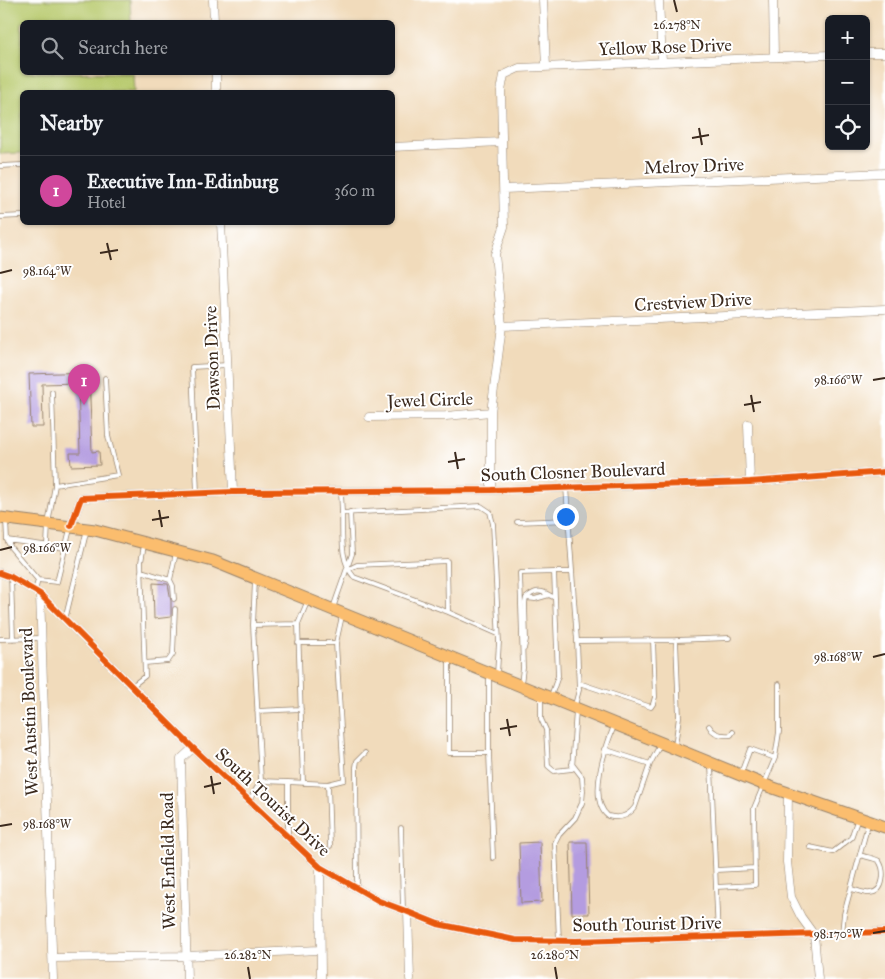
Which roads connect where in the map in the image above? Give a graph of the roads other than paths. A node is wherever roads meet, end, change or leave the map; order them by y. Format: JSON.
{"nodes":[{"id":1,"x":213,"y":0,"type":"edge"},
{"id":2,"x":543,"y":0,"type":"edge"},
{"id":3,"x":659,"y":0,"type":"edge"},
{"id":4,"x":773,"y":0,"type":"edge"},
{"id":5,"x":214,"y":20,"type":"edge"},
{"id":6,"x":885,"y":53,"type":"edge"},
{"id":7,"x":870,"y":54,"type":"edge"},
{"id":8,"x":825,"y":55,"type":"edge"},
{"id":9,"x":774,"y":58,"type":"junction"},
{"id":10,"x":662,"y":62,"type":"junction"},
{"id":11,"x":546,"y":67,"type":"junction"},
{"id":12,"x":216,"y":75,"type":"edge"},
{"id":13,"x":216,"y":90,"type":"edge"},
{"id":14,"x":501,"y":142,"type":"junction"},
{"id":15,"x":395,"y":147,"type":"edge"},
{"id":16,"x":20,"y":165,"type":"edge"},
{"id":17,"x":0,"y":166,"type":"edge"},
{"id":18,"x":885,"y":173,"type":"edge"},
{"id":19,"x":504,"y":189,"type":"junction"},
{"id":20,"x":20,"y":216,"type":"edge"},
{"id":21,"x":0,"y":217,"type":"edge"},
{"id":22,"x":221,"y":225,"type":"edge"},
{"id":23,"x":885,"y":309,"type":"edge"},
{"id":24,"x":502,"y":326,"type":"junction"},
{"id":25,"x":227,"y":365,"type":"junction"},
{"id":26,"x":105,"y":378,"type":"dead end"},
{"id":27,"x":52,"y":392,"type":"dead end"},
{"id":28,"x":491,"y":412,"type":"junction"},
{"id":29,"x":369,"y":417,"type":"dead end"},
{"id":30,"x":748,"y":424,"type":"dead end"},
{"id":31,"x":885,"y":472,"type":"edge"},
{"id":32,"x":750,"y":482,"type":"junction"},
{"id":33,"x":55,"y":484,"type":"junction"},
{"id":34,"x":566,"y":487,"type":"junction"},
{"id":35,"x":491,"y":490,"type":"junction"},
{"id":36,"x":341,"y":491,"type":"junction"},
{"id":37,"x":233,"y":492,"type":"junction"},
{"id":38,"x":197,"y":493,"type":"junction"},
{"id":39,"x":350,"y":512,"type":"junction"},
{"id":40,"x":342,"y":513,"type":"junction"},
{"id":41,"x":3,"y":519,"type":"edge"},
{"id":42,"x":569,"y":520,"type":"junction"},
{"id":43,"x":518,"y":522,"type":"dead end"},
{"id":44,"x":48,"y":524,"type":"junction"},
{"id":45,"x":71,"y":526,"type":"junction"},
{"id":46,"x":87,"y":528,"type":"junction"},
{"id":47,"x":7,"y":540,"type":"junction"},
{"id":48,"x":145,"y":543,"type":"junction"},
{"id":49,"x":47,"y":545,"type":"junction"},
{"id":50,"x":66,"y":548,"type":"junction"},
{"id":51,"x":176,"y":552,"type":"junction"},
{"id":52,"x":348,"y":570,"type":"junction"},
{"id":53,"x":141,"y":571,"type":"junction"},
{"id":54,"x":554,"y":572,"type":"junction"},
{"id":55,"x":572,"y":572,"type":"junction"},
{"id":56,"x":0,"y":573,"type":"edge"},
{"id":57,"x":11,"y":577,"type":"junction"},
{"id":58,"x":255,"y":579,"type":"junction"},
{"id":59,"x":38,"y":580,"type":"junction"},
{"id":60,"x":170,"y":580,"type":"junction"},
{"id":61,"x":37,"y":592,"type":"junction"},
{"id":62,"x":549,"y":595,"type":"junction"},
{"id":63,"x":526,"y":598,"type":"junction"},
{"id":64,"x":555,"y":598,"type":"junction"},
{"id":65,"x":174,"y":599,"type":"dead end"},
{"id":66,"x":308,"y":600,"type":"junction"},
{"id":67,"x":175,"y":609,"type":"dead end"},
{"id":68,"x":337,"y":612,"type":"junction"},
{"id":69,"x":448,"y":612,"type":"junction"},
{"id":70,"x":65,"y":620,"type":"junction"},
{"id":71,"x":298,"y":624,"type":"junction"},
{"id":72,"x":253,"y":625,"type":"junction"},
{"id":73,"x":498,"y":634,"type":"junction"},
{"id":74,"x":41,"y":638,"type":"junction"},
{"id":75,"x":729,"y":638,"type":"dead end"},
{"id":76,"x":0,"y":639,"type":"edge"},
{"id":77,"x":13,"y":639,"type":"junction"},
{"id":78,"x":653,"y":640,"type":"junction"},
{"id":79,"x":676,"y":640,"type":"junction"},
{"id":80,"x":577,"y":641,"type":"junction"},
{"id":81,"x":298,"y":643,"type":"junction"},
{"id":82,"x":336,"y":643,"type":"junction"},
{"id":83,"x":523,"y":652,"type":"junction"},
{"id":84,"x":449,"y":657,"type":"junction"},
{"id":85,"x":145,"y":663,"type":"junction"},
{"id":86,"x":493,"y":675,"type":"junction"},
{"id":87,"x":579,"y":683,"type":"junction"},
{"id":88,"x":779,"y":684,"type":"dead end"},
{"id":89,"x":131,"y":686,"type":"junction"},
{"id":90,"x":520,"y":686,"type":"junction"},
{"id":91,"x":546,"y":696,"type":"junction"},
{"id":92,"x":575,"y":708,"type":"junction"},
{"id":93,"x":301,"y":709,"type":"junction"},
{"id":94,"x":257,"y":711,"type":"junction"},
{"id":95,"x":615,"y":724,"type":"junction"},
{"id":96,"x":709,"y":726,"type":"dead end"},
{"id":97,"x":733,"y":732,"type":"dead end"},
{"id":98,"x":661,"y":743,"type":"junction"},
{"id":99,"x":193,"y":748,"type":"junction"},
{"id":100,"x":675,"y":748,"type":"junction"},
{"id":101,"x":604,"y":749,"type":"junction"},
{"id":102,"x":365,"y":753,"type":"dead end"},
{"id":103,"x":489,"y":753,"type":"junction"},
{"id":104,"x":775,"y":758,"type":"junction"},
{"id":105,"x":711,"y":763,"type":"junction"},
{"id":106,"x":572,"y":764,"type":"junction"},
{"id":107,"x":650,"y":764,"type":"junction"},
{"id":108,"x":741,"y":775,"type":"junction"},
{"id":109,"x":261,"y":781,"type":"junction"},
{"id":110,"x":288,"y":782,"type":"junction"},
{"id":111,"x":303,"y":783,"type":"junction"},
{"id":112,"x":328,"y":784,"type":"junction"},
{"id":113,"x":765,"y":785,"type":"junction"},
{"id":114,"x":788,"y":794,"type":"junction"},
{"id":115,"x":249,"y":801,"type":"junction"},
{"id":116,"x":863,"y":820,"type":"junction"},
{"id":117,"x":885,"y":827,"type":"edge"},
{"id":118,"x":401,"y":828,"type":"dead end"},
{"id":119,"x":288,"y":837,"type":"junction"},
{"id":120,"x":330,"y":846,"type":"dead end"},
{"id":121,"x":810,"y":847,"type":"dead end"},
{"id":122,"x":860,"y":855,"type":"junction"},
{"id":123,"x":493,"y":858,"type":"dead end"},
{"id":124,"x":320,"y":867,"type":"junction"},
{"id":125,"x":755,"y":868,"type":"junction"},
{"id":126,"x":716,"y":870,"type":"junction"},
{"id":127,"x":716,"y":887,"type":"junction"},
{"id":128,"x":357,"y":888,"type":"junction"},
{"id":129,"x":851,"y":889,"type":"junction"},
{"id":130,"x":405,"y":911,"type":"junction"},
{"id":131,"x":885,"y":932,"type":"edge"},
{"id":132,"x":842,"y":934,"type":"junction"},
{"id":133,"x":814,"y":935,"type":"junction"},
{"id":134,"x":718,"y":937,"type":"junction"},
{"id":135,"x":559,"y":941,"type":"junction"},
{"id":136,"x":319,"y":950,"type":"junction"},
{"id":137,"x":186,"y":956,"type":"junction"},
{"id":138,"x":53,"y":958,"type":"junction"},
{"id":139,"x":54,"y":979,"type":"edge"},
{"id":140,"x":187,"y":979,"type":"edge"},
{"id":141,"x":321,"y":979,"type":"edge"},
{"id":142,"x":410,"y":979,"type":"edge"},
{"id":143,"x":818,"y":979,"type":"edge"}],
"edges":[{"from":1,"to":5,"type":"street"},
{"from":2,"to":11,"type":"street"},
{"from":3,"to":10,"type":"street"},
{"from":4,"to":9,"type":"street"},
{"from":6,"to":7,"type":"street"},
{"from":8,"to":9,"type":"street","name":"Yellow Rose Drive"},
{"from":9,"to":10,"type":"street","name":"Yellow Rose Drive"},
{"from":10,"to":11,"type":"street","name":"Yellow Rose Drive"},
{"from":11,"to":14,"type":"street","name":"Yellow Rose Drive"},
{"from":12,"to":13,"type":"street"},
{"from":14,"to":15,"type":"street"},
{"from":14,"to":19,"type":"street"},
{"from":16,"to":17,"type":"lane"},
{"from":18,"to":19,"type":"street","name":"Melroy Drive"},
{"from":19,"to":24,"type":"street"},
{"from":20,"to":21,"type":"lane"},
{"from":22,"to":25,"type":"street","name":"Dawson Drive"},
{"from":23,"to":24,"type":"street","name":"Crestview Drive"},
{"from":24,"to":28,"type":"street"},
{"from":25,"to":37,"type":"street","name":"Dawson Drive"},
{"from":25,"to":38,"type":"lane"},
{"from":26,"to":33,"type":"lane"},
{"from":27,"to":33,"type":"lane"},
{"from":28,"to":29,"type":"street","name":"Jewel Circle"},
{"from":28,"to":35,"type":"street"},
{"from":30,"to":32,"type":"street"},
{"from":31,"to":32,"type":"street","name":"South Closner Boulevard"},
{"from":32,"to":34,"type":"street","name":"South Closner Boulevard"},
{"from":33,"to":44,"type":"lane"},
{"from":34,"to":35,"type":"street","name":"South Closner Boulevard"},
{"from":34,"to":42,"type":"lane"},
{"from":35,"to":36,"type":"street","name":"South Closner Boulevard"},
{"from":36,"to":37,"type":"street","name":"South Closner Boulevard"},
{"from":36,"to":40,"type":"lane"},
{"from":37,"to":38,"type":"street","name":"South Closner Boulevard"},
{"from":38,"to":45,"type":"street","name":"South Closner Boulevard"},
{"from":39,"to":40,"type":"lane"},
{"from":39,"to":52,"type":"lane"},
{"from":39,"to":73,"type":"lane"},
{"from":40,"to":52,"type":"lane"},
{"from":41,"to":44,"type":"main road"},
{"from":41,"to":47,"type":"lane"},
{"from":42,"to":43,"type":"lane"},
{"from":42,"to":55,"type":"lane"},
{"from":44,"to":45,"type":"main road"},
{"from":44,"to":49,"type":"lane"},
{"from":45,"to":46,"type":"main road"},
{"from":45,"to":50,"type":"lane"},
{"from":46,"to":48,"type":"main road"},
{"from":46,"to":70,"type":"lane"},
{"from":47,"to":49,"type":"lane"},
{"from":47,"to":59,"type":"lane"},
{"from":48,"to":51,"type":"main road"},
{"from":48,"to":53,"type":"lane"},
{"from":49,"to":50,"type":"lane"},
{"from":50,"to":59,"type":"lane"},
{"from":51,"to":58,"type":"main road"},
{"from":51,"to":60,"type":"lane"},
{"from":52,"to":68,"type":"lane"},
{"from":52,"to":69,"type":"lane"},
{"from":52,"to":69,"type":"lane"},
{"from":53,"to":60,"type":"lane"},
{"from":53,"to":85,"type":"lane"},
{"from":54,"to":55,"type":"lane"},
{"from":54,"to":64,"type":"lane"},
{"from":54,"to":83,"type":"lane"},
{"from":55,"to":80,"type":"lane"},
{"from":56,"to":57,"type":"street","name":"South Tourist Drive"},
{"from":57,"to":61,"type":"street","name":"South Tourist Drive"},
{"from":57,"to":77,"type":"lane"},
{"from":58,"to":66,"type":"main road"},
{"from":58,"to":72,"type":"lane"},
{"from":59,"to":61,"type":"lane"},
{"from":60,"to":65,"type":"lane"},
{"from":61,"to":70,"type":"street","name":"South Tourist Drive"},
{"from":61,"to":74,"type":"street","name":"West Austin Boulevard"},
{"from":62,"to":63,"type":"lane"},
{"from":62,"to":63,"type":"lane"},
{"from":62,"to":64,"type":"lane"},
{"from":63,"to":83,"type":"lane"},
{"from":64,"to":91,"type":"lane"},
{"from":66,"to":68,"type":"main road"},
{"from":66,"to":71,"type":"lane"},
{"from":67,"to":85,"type":"lane"},
{"from":68,"to":82,"type":"lane"},
{"from":68,"to":84,"type":"main road"},
{"from":69,"to":73,"type":"lane"},
{"from":70,"to":89,"type":"street","name":"South Tourist Drive"},
{"from":71,"to":72,"type":"lane"},
{"from":71,"to":81,"type":"lane"},
{"from":72,"to":94,"type":"lane"},
{"from":73,"to":86,"type":"lane"},
{"from":74,"to":77,"type":"lane"},
{"from":74,"to":138,"type":"street","name":"West Austin Boulevard"},
{"from":75,"to":79,"type":"lane"},
{"from":76,"to":77,"type":"lane"},
{"from":78,"to":79,"type":"lane"},
{"from":78,"to":80,"type":"lane"},
{"from":78,"to":87,"type":"lane"},
{"from":79,"to":100,"type":"lane"},
{"from":80,"to":87,"type":"lane"},
{"from":81,"to":82,"type":"lane"},
{"from":81,"to":93,"type":"lane"},
{"from":82,"to":112,"type":"lane"},
{"from":83,"to":90,"type":"lane"},
{"from":84,"to":86,"type":"main road"},
{"from":84,"to":103,"type":"lane"},
{"from":85,"to":89,"type":"lane"},
{"from":86,"to":90,"type":"main road"},
{"from":86,"to":103,"type":"lane"},
{"from":87,"to":92,"type":"lane"},
{"from":88,"to":104,"type":"lane"},
{"from":89,"to":99,"type":"street","name":"South Tourist Drive"},
{"from":90,"to":91,"type":"main road"},
{"from":91,"to":92,"type":"main road"},
{"from":91,"to":106,"type":"lane"},
{"from":92,"to":95,"type":"main road"},
{"from":92,"to":106,"type":"lane"},
{"from":93,"to":94,"type":"lane"},
{"from":93,"to":111,"type":"lane"},
{"from":94,"to":109,"type":"lane"},
{"from":95,"to":98,"type":"main road"},
{"from":95,"to":101,"type":"lane"},
{"from":96,"to":97,"type":"lane"},
{"from":98,"to":100,"type":"main road"},
{"from":98,"to":107,"type":"lane"},
{"from":99,"to":115,"type":"street","name":"South Tourist Drive"},
{"from":99,"to":137,"type":"street","name":"West Enfield Road"},
{"from":100,"to":105,"type":"main road"},
{"from":101,"to":107,"type":"lane"},
{"from":101,"to":107,"type":"lane"},
{"from":102,"to":128,"type":"lane"},
{"from":103,"to":123,"type":"lane"},
{"from":104,"to":108,"type":"lane"},
{"from":104,"to":113,"type":"lane"},
{"from":105,"to":108,"type":"main road"},
{"from":105,"to":126,"type":"lane"},
{"from":106,"to":135,"type":"lane"},
{"from":108,"to":113,"type":"main road"},
{"from":109,"to":110,"type":"lane"},
{"from":109,"to":115,"type":"lane"},
{"from":110,"to":111,"type":"lane"},
{"from":110,"to":119,"type":"lane"},
{"from":111,"to":112,"type":"lane"},
{"from":112,"to":120,"type":"lane"},
{"from":113,"to":114,"type":"main road"},
{"from":113,"to":125,"type":"lane"},
{"from":114,"to":116,"type":"main road"},
{"from":114,"to":133,"type":"street"},
{"from":115,"to":119,"type":"street","name":"South Tourist Drive"},
{"from":116,"to":117,"type":"main road"},
{"from":116,"to":121,"type":"lane"},
{"from":116,"to":122,"type":"lane"},
{"from":118,"to":130,"type":"lane"},
{"from":119,"to":124,"type":"street","name":"South Tourist Drive"},
{"from":122,"to":129,"type":"lane"},
{"from":122,"to":129,"type":"lane"},
{"from":124,"to":128,"type":"street","name":"South Tourist Drive"},
{"from":124,"to":136,"type":"street"},
{"from":125,"to":126,"type":"lane"},
{"from":125,"to":127,"type":"lane"},
{"from":126,"to":127,"type":"lane"},
{"from":127,"to":134,"type":"lane"},
{"from":128,"to":130,"type":"street","name":"South Tourist Drive"},
{"from":129,"to":132,"type":"lane"},
{"from":130,"to":135,"type":"street","name":"South Tourist Drive"},
{"from":130,"to":142,"type":"street"},
{"from":131,"to":132,"type":"street","name":"South Tourist Drive"},
{"from":132,"to":133,"type":"street","name":"South Tourist Drive"},
{"from":133,"to":134,"type":"street","name":"South Tourist Drive"},
{"from":133,"to":143,"type":"street"},
{"from":134,"to":135,"type":"street","name":"South Tourist Drive"},
{"from":136,"to":137,"type":"street"},
{"from":136,"to":141,"type":"street"},
{"from":137,"to":138,"type":"street"},
{"from":137,"to":140,"type":"street","name":"West Enfield Road"},
{"from":138,"to":139,"type":"street","name":"West Austin Boulevard"}]}
